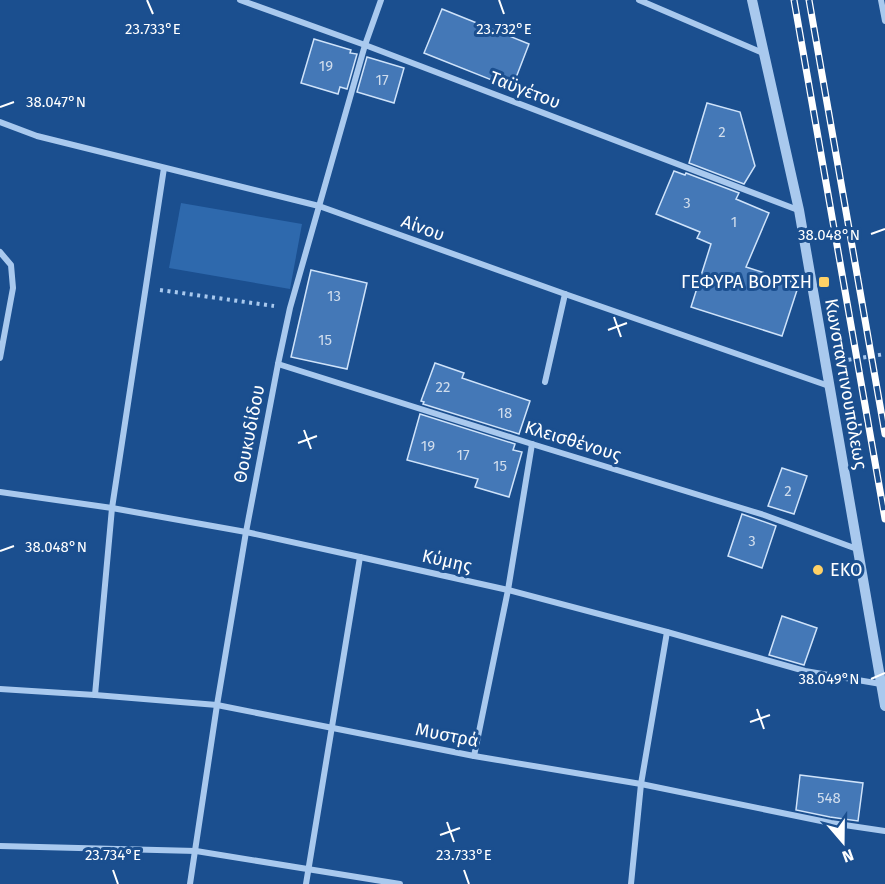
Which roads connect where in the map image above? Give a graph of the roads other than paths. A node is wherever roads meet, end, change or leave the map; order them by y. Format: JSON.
{"nodes":[{"id":1,"x":240,"y":0,"type":"edge"},
{"id":2,"x":381,"y":0,"type":"edge"},
{"id":3,"x":639,"y":0,"type":"edge"},
{"id":4,"x":752,"y":0,"type":"edge"},
{"id":5,"x":881,"y":0,"type":"edge"},
{"id":6,"x":885,"y":21,"type":"edge"},
{"id":7,"x":364,"y":45,"type":"junction"},
{"id":8,"x":764,"y":53,"type":"junction"},
{"id":9,"x":0,"y":122,"type":"edge"},
{"id":10,"x":164,"y":168,"type":"junction"},
{"id":11,"x":319,"y":206,"type":"junction"},
{"id":12,"x":799,"y":210,"type":"junction"},
{"id":13,"x":0,"y":252,"type":"edge"},
{"id":14,"x":565,"y":294,"type":"junction"},
{"id":15,"x":0,"y":358,"type":"edge"},
{"id":16,"x":278,"y":364,"type":"junction"},
{"id":17,"x":545,"y":382,"type":"dead end"},
{"id":18,"x":830,"y":386,"type":"junction"},
{"id":19,"x":532,"y":444,"type":"junction"},
{"id":20,"x":0,"y":492,"type":"edge"},
{"id":21,"x":112,"y":508,"type":"junction"},
{"id":22,"x":246,"y":532,"type":"junction"},
{"id":23,"x":858,"y":549,"type":"junction"},
{"id":24,"x":360,"y":557,"type":"junction"},
{"id":25,"x":508,"y":590,"type":"junction"},
{"id":26,"x":667,"y":632,"type":"junction"},
{"id":27,"x":881,"y":684,"type":"junction"},
{"id":28,"x":0,"y":689,"type":"edge"},
{"id":29,"x":95,"y":695,"type":"junction"},
{"id":30,"x":217,"y":705,"type":"junction"},
{"id":31,"x":885,"y":706,"type":"edge"},
{"id":32,"x":331,"y":727,"type":"junction"},
{"id":33,"x":474,"y":756,"type":"junction"},
{"id":34,"x":641,"y":784,"type":"junction"},
{"id":35,"x":885,"y":831,"type":"edge"},
{"id":36,"x":0,"y":846,"type":"edge"},
{"id":37,"x":196,"y":851,"type":"junction"},
{"id":38,"x":308,"y":869,"type":"junction"},
{"id":39,"x":190,"y":884,"type":"edge"},
{"id":40,"x":306,"y":884,"type":"edge"},
{"id":41,"x":400,"y":884,"type":"edge"},
{"id":42,"x":631,"y":884,"type":"edge"}],
"edges":[{"from":1,"to":7,"type":"street","name":"Ταϋγέτου"},
{"from":2,"to":7,"type":"street","name":"Θουκυδίδου"},
{"from":3,"to":8,"type":"street"},
{"from":4,"to":8,"type":"street","name":"Κωνσταντινουπόλεως"},
{"from":5,"to":6,"type":"street"},
{"from":7,"to":11,"type":"street","name":"Θουκυδίδου"},
{"from":7,"to":12,"type":"street","name":"Ταϋγέτου"},
{"from":8,"to":12,"type":"street","name":"Κωνσταντινουπόλεως"},
{"from":9,"to":10,"type":"street","name":"Αίνου"},
{"from":10,"to":11,"type":"street","name":"Αίνου"},
{"from":10,"to":21,"type":"street"},
{"from":11,"to":14,"type":"street","name":"Αίνου"},
{"from":11,"to":16,"type":"street","name":"Θουκυδίδου"},
{"from":12,"to":18,"type":"street","name":"Κωνσταντινουπόλεως"},
{"from":13,"to":15,"type":"street"},
{"from":14,"to":17,"type":"street"},
{"from":14,"to":18,"type":"street","name":"Αίνου"},
{"from":16,"to":19,"type":"street","name":"Κλεισθένους"},
{"from":16,"to":22,"type":"street","name":"Θουκυδίδου"},
{"from":18,"to":23,"type":"street","name":"Κωνσταντινουπόλεως"},
{"from":19,"to":23,"type":"street","name":"Κλεισθένους"},
{"from":19,"to":25,"type":"street"},
{"from":20,"to":21,"type":"street","name":"Κύμης"},
{"from":21,"to":22,"type":"street","name":"Κύμης"},
{"from":21,"to":29,"type":"street"},
{"from":22,"to":24,"type":"street","name":"Κύμης"},
{"from":22,"to":30,"type":"street","name":"Θουκυδίδου"},
{"from":23,"to":27,"type":"street","name":"Κωνσταντινουπόλεως"},
{"from":24,"to":25,"type":"street","name":"Κύμης"},
{"from":24,"to":32,"type":"street"},
{"from":25,"to":26,"type":"street","name":"Κύμης"},
{"from":25,"to":33,"type":"street"},
{"from":26,"to":27,"type":"street","name":"Κύμης"},
{"from":26,"to":34,"type":"street"},
{"from":27,"to":31,"type":"street","name":"Κωνσταντινουπόλεως"},
{"from":28,"to":29,"type":"street","name":"Μυστρά"},
{"from":29,"to":30,"type":"street","name":"Μυστρά"},
{"from":30,"to":32,"type":"street","name":"Μυστρά"},
{"from":30,"to":37,"type":"street","name":"Θουκυδίδου"},
{"from":32,"to":33,"type":"street","name":"Μυστρά"},
{"from":32,"to":38,"type":"street"},
{"from":33,"to":34,"type":"street","name":"Μυστρά"},
{"from":34,"to":35,"type":"street","name":"Μυστρά"},
{"from":34,"to":42,"type":"street"},
{"from":36,"to":37,"type":"street"},
{"from":37,"to":38,"type":"street"},
{"from":37,"to":39,"type":"street","name":"Θουκυδίδου"},
{"from":38,"to":40,"type":"street"},
{"from":38,"to":41,"type":"street"}]}
